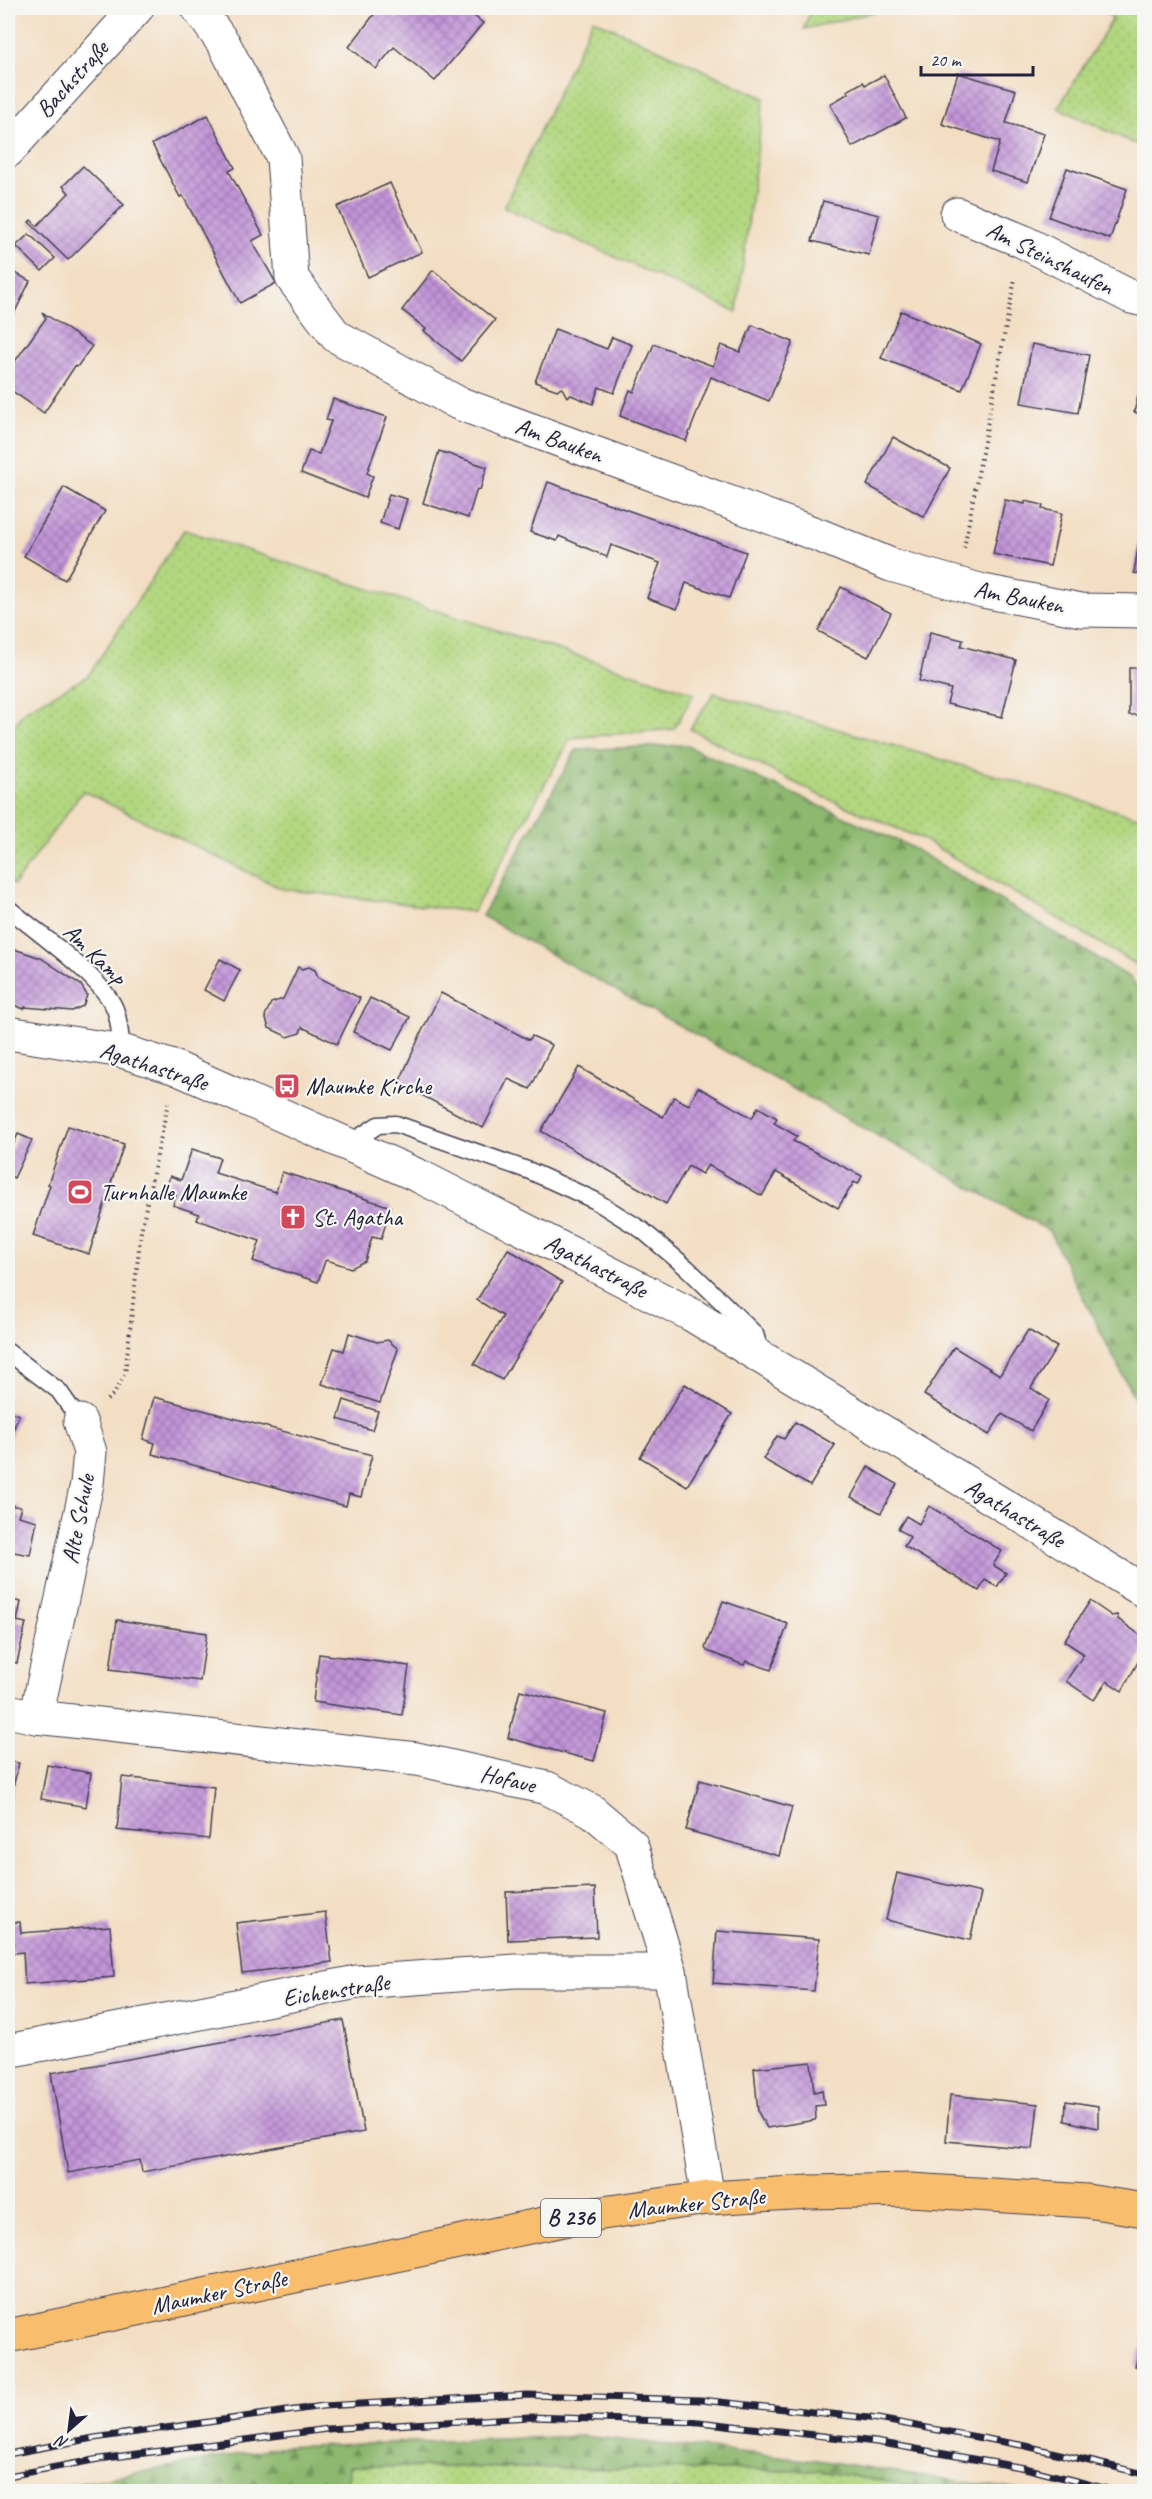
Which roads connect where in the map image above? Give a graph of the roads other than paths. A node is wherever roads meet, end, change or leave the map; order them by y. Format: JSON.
{"nodes":[{"id":1,"x":137,"y":8,"type":"edge"},
{"id":2,"x":198,"y":8,"type":"edge"},
{"id":3,"x":8,"y":151,"type":"edge"},
{"id":4,"x":957,"y":214,"type":"dead end"},
{"id":5,"x":1144,"y":300,"type":"edge"},
{"id":6,"x":1144,"y":611,"type":"edge"},
{"id":7,"x":8,"y":908,"type":"edge"},
{"id":8,"x":8,"y":1033,"type":"edge"},
{"id":9,"x":122,"y":1051,"type":"junction"},
{"id":10,"x":349,"y":1144,"type":"junction"},
{"id":11,"x":8,"y":1352,"type":"edge"},
{"id":12,"x":762,"y":1358,"type":"junction"},
{"id":13,"x":80,"y":1420,"type":"joint"},
{"id":14,"x":1144,"y":1591,"type":"edge"},
{"id":15,"x":22,"y":1714,"type":"edge"},
{"id":16,"x":670,"y":1971,"type":"junction"},
{"id":17,"x":8,"y":2051,"type":"edge"},
{"id":18,"x":708,"y":2198,"type":"junction"},
{"id":19,"x":1144,"y":2210,"type":"edge"},
{"id":20,"x":8,"y":2336,"type":"edge"}],
"edges":[{"from":1,"to":3,"type":"street","name":"Bachstraße"},
{"from":2,"to":6,"type":"street","name":"Am Bauken"},
{"from":4,"to":5,"type":"street","name":"Am Steinshaufen"},
{"from":7,"to":9,"type":"lane","name":"Am Kamp"},
{"from":8,"to":9,"type":"street","name":"Agathastraße"},
{"from":9,"to":10,"type":"street","name":"Agathastraße"},
{"from":10,"to":12,"type":"street","name":"Agathastraße"},
{"from":10,"to":12,"type":"lane"},
{"from":11,"to":13,"type":"lane","name":"Alte Schule"},
{"from":12,"to":14,"type":"street","name":"Agathastraße"},
{"from":13,"to":15,"type":"street","name":"Alte Schule"},
{"from":15,"to":16,"type":"street","name":"Hofaue"},
{"from":16,"to":17,"type":"street","name":"Eichenstraße"},
{"from":16,"to":18,"type":"street","name":"Hofaue"},
{"from":18,"to":19,"type":"main road","name":"Maumker Straße","number":"B 236"},
{"from":18,"to":20,"type":"main road","name":"Maumker Straße","number":"B 236"}]}
